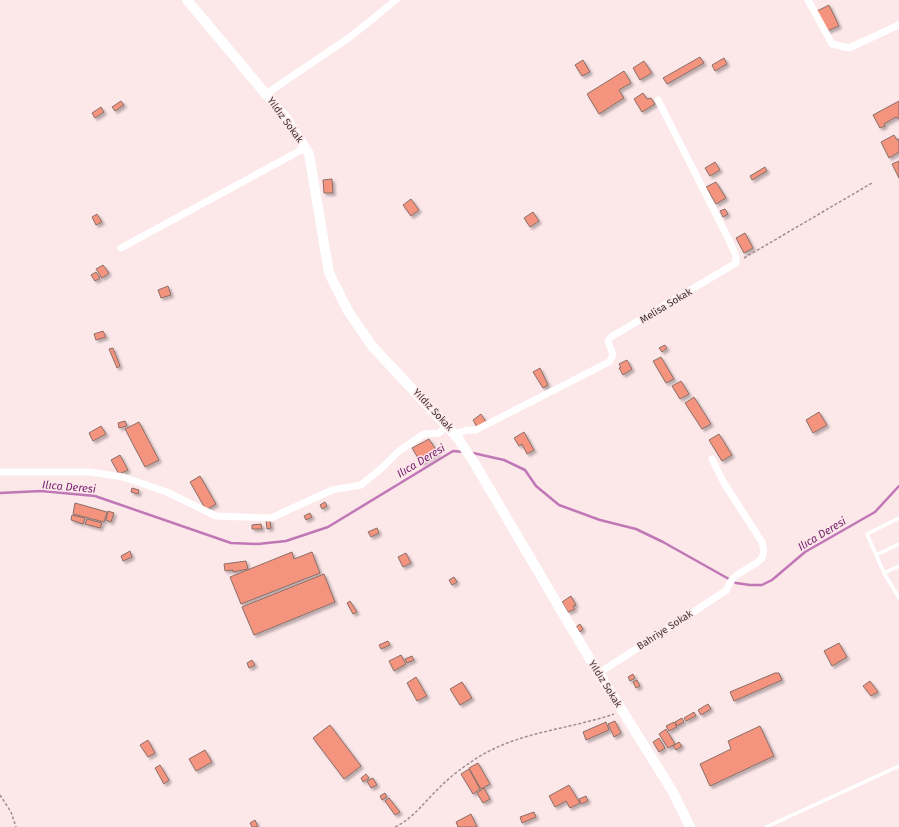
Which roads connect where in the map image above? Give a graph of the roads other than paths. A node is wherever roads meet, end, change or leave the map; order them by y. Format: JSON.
{"nodes":[{"id":1,"x":187,"y":0,"type":"edge"},
{"id":2,"x":396,"y":0,"type":"edge"},
{"id":3,"x":808,"y":0,"type":"edge"},
{"id":4,"x":899,"y":25,"type":"edge"},
{"id":5,"x":266,"y":94,"type":"junction"},
{"id":6,"x":658,"y":100,"type":"dead end"},
{"id":7,"x":305,"y":148,"type":"junction"},
{"id":8,"x":121,"y":248,"type":"dead end"},
{"id":9,"x":447,"y":425,"type":"junction"},
{"id":10,"x":456,"y":436,"type":"junction"},
{"id":11,"x":712,"y":459,"type":"dead end"},
{"id":12,"x":0,"y":472,"type":"edge"},
{"id":13,"x":899,"y":518,"type":"edge"},
{"id":14,"x":899,"y":544,"type":"edge"},
{"id":15,"x":876,"y":555,"type":"junction"},
{"id":16,"x":899,"y":566,"type":"edge"},
{"id":17,"x":884,"y":573,"type":"junction"},
{"id":18,"x":899,"y":589,"type":"edge"},
{"id":19,"x":894,"y":591,"type":"junction"},
{"id":20,"x":899,"y":598,"type":"edge"},
{"id":21,"x":599,"y":673,"type":"junction"},
{"id":22,"x":899,"y":766,"type":"edge"},
{"id":23,"x":690,"y":827,"type":"edge"},
{"id":24,"x":766,"y":827,"type":"edge"}],
"edges":[{"from":1,"to":5,"type":"street","name":"Yıldız Sokak"},
{"from":2,"to":5,"type":"street"},
{"from":3,"to":4,"type":"street"},
{"from":5,"to":7,"type":"street","name":"Yıldız Sokak"},
{"from":6,"to":10,"type":"street","name":"Melisa Sokak"},
{"from":7,"to":8,"type":"street"},
{"from":7,"to":9,"type":"street","name":"Yıldız Sokak"},
{"from":9,"to":10,"type":"street","name":"Yıldız Sokak"},
{"from":9,"to":12,"type":"street"},
{"from":10,"to":21,"type":"street","name":"Yıldız Sokak"},
{"from":11,"to":21,"type":"street","name":"Bahriye Sokak"},
{"from":13,"to":15,"type":"lane"},
{"from":14,"to":15,"type":"lane"},
{"from":15,"to":17,"type":"lane"},
{"from":16,"to":17,"type":"lane"},
{"from":17,"to":19,"type":"lane"},
{"from":18,"to":19,"type":"lane"},
{"from":19,"to":20,"type":"lane"},
{"from":21,"to":23,"type":"street","name":"Yıldız Sokak"},
{"from":22,"to":24,"type":"lane"}]}
